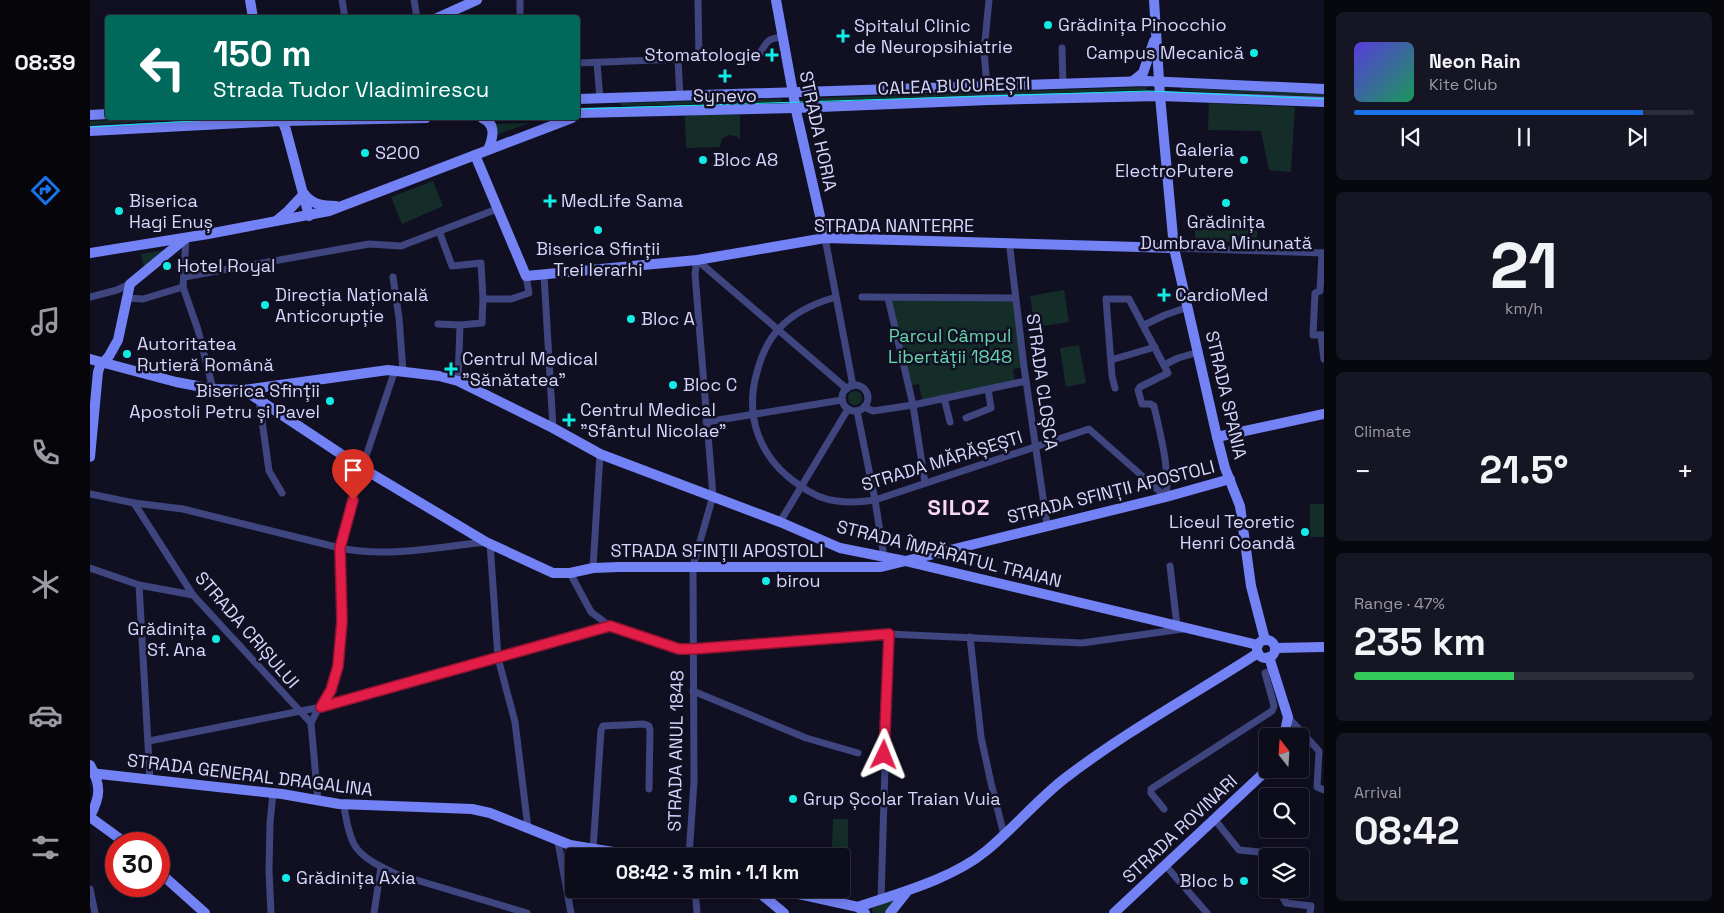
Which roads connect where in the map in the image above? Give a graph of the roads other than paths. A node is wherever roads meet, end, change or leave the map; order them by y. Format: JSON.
{"nodes":[{"id":1,"x":250,"y":0,"type":"edge"},
{"id":2,"x":342,"y":0,"type":"edge"},
{"id":3,"x":414,"y":0,"type":"edge"},
{"id":4,"x":477,"y":0,"type":"edge"},
{"id":5,"x":520,"y":0,"type":"edge"},
{"id":6,"x":698,"y":0,"type":"edge"},
{"id":7,"x":776,"y":0,"type":"edge"},
{"id":8,"x":989,"y":0,"type":"edge"},
{"id":9,"x":1154,"y":0,"type":"edge"},
{"id":10,"x":252,"y":15,"type":"edge"},
{"id":11,"x":344,"y":15,"type":"edge"},
{"id":12,"x":416,"y":15,"type":"edge"},
{"id":13,"x":444,"y":15,"type":"edge"},
{"id":14,"x":520,"y":15,"type":"edge"},
{"id":15,"x":1155,"y":32,"type":"junction"},
{"id":16,"x":782,"y":37,"type":"junction"},
{"id":17,"x":1062,"y":48,"type":"dead end"},
{"id":18,"x":699,"y":59,"type":"junction"},
{"id":19,"x":678,"y":60,"type":"junction"},
{"id":20,"x":580,"y":63,"type":"edge"},
{"id":21,"x":597,"y":63,"type":"junction"},
{"id":22,"x":1132,"y":81,"type":"junction"},
{"id":23,"x":1159,"y":81,"type":"junction"},
{"id":24,"x":1063,"y":85,"type":"junction"},
{"id":25,"x":987,"y":87,"type":"junction"},
{"id":26,"x":1324,"y":89,"type":"edge"},
{"id":27,"x":770,"y":93,"type":"junction"},
{"id":28,"x":794,"y":93,"type":"junction"},
{"id":29,"x":1160,"y":96,"type":"junction"},
{"id":30,"x":680,"y":97,"type":"junction"},
{"id":31,"x":580,"y":99,"type":"edge"},
{"id":32,"x":600,"y":99,"type":"junction"},
{"id":33,"x":1324,"y":102,"type":"edge"},
{"id":34,"x":796,"y":108,"type":"junction"},
{"id":35,"x":580,"y":113,"type":"edge"},
{"id":36,"x":105,"y":114,"type":"edge"},
{"id":37,"x":90,"y":115,"type":"edge"},
{"id":38,"x":265,"y":120,"type":"edge"},
{"id":39,"x":281,"y":120,"type":"edge"},
{"id":40,"x":487,"y":120,"type":"edge"},
{"id":41,"x":543,"y":120,"type":"edge"},
{"id":42,"x":566,"y":120,"type":"edge"},
{"id":43,"x":544,"y":128,"type":"junction"},
{"id":44,"x":90,"y":131,"type":"edge"},
{"id":45,"x":488,"y":150,"type":"junction"},
{"id":46,"x":475,"y":155,"type":"junction"},
{"id":47,"x":304,"y":194,"type":"junction"},
{"id":48,"x":345,"y":206,"type":"junction"},
{"id":49,"x":497,"y":209,"type":"junction"},
{"id":50,"x":309,"y":216,"type":"junction"},
{"id":51,"x":275,"y":222,"type":"junction"},
{"id":52,"x":439,"y":231,"type":"junction"},
{"id":53,"x":186,"y":238,"type":"junction"},
{"id":54,"x":824,"y":238,"type":"junction"},
{"id":55,"x":1010,"y":243,"type":"junction"},
{"id":56,"x":1174,"y":248,"type":"junction"},
{"id":57,"x":90,"y":253,"type":"edge"},
{"id":58,"x":1323,"y":253,"type":"edge"},
{"id":59,"x":697,"y":260,"type":"junction"},
{"id":60,"x":544,"y":275,"type":"junction"},
{"id":61,"x":184,"y":276,"type":"junction"},
{"id":62,"x":526,"y":276,"type":"junction"},
{"id":63,"x":393,"y":277,"type":"dead end"},
{"id":64,"x":130,"y":284,"type":"junction"},
{"id":65,"x":183,"y":287,"type":"junction"},
{"id":66,"x":90,"y":297,"type":"edge"},
{"id":67,"x":836,"y":297,"type":"junction"},
{"id":68,"x":862,"y":297,"type":"dead end"},
{"id":69,"x":127,"y":298,"type":"junction"},
{"id":70,"x":888,"y":298,"type":"junction"},
{"id":71,"x":1015,"y":298,"type":"junction"},
{"id":72,"x":483,"y":299,"type":"junction"},
{"id":73,"x":1188,"y":306,"type":"junction"},
{"id":74,"x":438,"y":324,"type":"dead end"},
{"id":75,"x":460,"y":325,"type":"junction"},
{"id":76,"x":1144,"y":326,"type":"junction"},
{"id":77,"x":777,"y":330,"type":"junction"},
{"id":78,"x":1323,"y":335,"type":"edge"},
{"id":79,"x":1155,"y":347,"type":"junction"},
{"id":80,"x":1198,"y":352,"type":"junction"},
{"id":81,"x":90,"y":359,"type":"edge"},
{"id":82,"x":1324,"y":359,"type":"edge"},
{"id":83,"x":1111,"y":360,"type":"junction"},
{"id":84,"x":104,"y":361,"type":"junction"},
{"id":85,"x":1164,"y":365,"type":"junction"},
{"id":86,"x":399,"y":370,"type":"junction"},
{"id":87,"x":458,"y":381,"type":"junction"},
{"id":88,"x":1026,"y":381,"type":"junction"},
{"id":89,"x":850,"y":387,"type":"junction"},
{"id":90,"x":1115,"y":388,"type":"dead end"},
{"id":91,"x":213,"y":389,"type":"junction"},
{"id":92,"x":988,"y":389,"type":"junction"},
{"id":93,"x":244,"y":390,"type":"junction"},
{"id":94,"x":944,"y":398,"type":"junction"},
{"id":95,"x":259,"y":399,"type":"junction"},
{"id":96,"x":842,"y":400,"type":"junction"},
{"id":97,"x":913,"y":405,"type":"junction"},
{"id":98,"x":848,"y":409,"type":"junction"},
{"id":99,"x":860,"y":409,"type":"junction"},
{"id":100,"x":753,"y":413,"type":"junction"},
{"id":101,"x":1324,"y":414,"type":"edge"},
{"id":102,"x":966,"y":418,"type":"dead end"},
{"id":103,"x":706,"y":422,"type":"junction"},
{"id":104,"x":950,"y":422,"type":"dead end"},
{"id":105,"x":553,"y":428,"type":"junction"},
{"id":106,"x":1217,"y":437,"type":"junction"},
{"id":107,"x":91,"y":441,"type":"edge"},
{"id":108,"x":1035,"y":448,"type":"junction"},
{"id":109,"x":600,"y":454,"type":"junction"},
{"id":110,"x":90,"y":458,"type":"edge"},
{"id":111,"x":362,"y":468,"type":"junction"},
{"id":112,"x":1230,"y":479,"type":"junction"},
{"id":113,"x":925,"y":483,"type":"junction"},
{"id":114,"x":801,"y":487,"type":"junction"},
{"id":115,"x":282,"y":493,"type":"dead end"},
{"id":116,"x":90,"y":494,"type":"edge"},
{"id":117,"x":713,"y":496,"type":"junction"},
{"id":118,"x":1166,"y":496,"type":"junction"},
{"id":119,"x":875,"y":500,"type":"junction"},
{"id":120,"x":134,"y":503,"type":"junction"},
{"id":121,"x":780,"y":522,"type":"junction"},
{"id":122,"x":1047,"y":525,"type":"junction"},
{"id":123,"x":488,"y":542,"type":"junction"},
{"id":124,"x":340,"y":548,"type":"junction"},
{"id":125,"x":884,"y":557,"type":"junction"},
{"id":126,"x":905,"y":561,"type":"junction"},
{"id":127,"x":693,"y":566,"type":"junction"},
{"id":128,"x":1170,"y":566,"type":"dead end"},
{"id":129,"x":90,"y":568,"type":"edge"},
{"id":130,"x":593,"y":568,"type":"junction"},
{"id":131,"x":570,"y":573,"type":"junction"},
{"id":132,"x":139,"y":586,"type":"junction"},
{"id":133,"x":193,"y":595,"type":"junction"},
{"id":134,"x":610,"y":626,"type":"junction"},
{"id":135,"x":1177,"y":626,"type":"junction"},
{"id":136,"x":1188,"y":629,"type":"junction"},
{"id":137,"x":889,"y":634,"type":"junction"},
{"id":138,"x":970,"y":638,"type":"junction"},
{"id":139,"x":1260,"y":646,"type":"junction"},
{"id":140,"x":1324,"y":647,"type":"edge"},
{"id":141,"x":693,"y":649,"type":"junction"},
{"id":142,"x":1272,"y":653,"type":"junction"},
{"id":143,"x":498,"y":658,"type":"junction"},
{"id":144,"x":1273,"y":670,"type":"junction"},
{"id":145,"x":693,"y":691,"type":"junction"},
{"id":146,"x":321,"y":707,"type":"junction"},
{"id":147,"x":300,"y":712,"type":"junction"},
{"id":148,"x":1288,"y":717,"type":"junction"},
{"id":149,"x":311,"y":723,"type":"junction"},
{"id":150,"x":1286,"y":728,"type":"edge"},
{"id":151,"x":1297,"y":728,"type":"edge"},
{"id":152,"x":149,"y":741,"type":"junction"},
{"id":153,"x":1309,"y":742,"type":"edge"},
{"id":154,"x":858,"y":753,"type":"dead end"},
{"id":155,"x":92,"y":770,"type":"edge"},
{"id":156,"x":1259,"y":778,"type":"edge"},
{"id":157,"x":150,"y":780,"type":"junction"},
{"id":158,"x":649,"y":789,"type":"dead end"},
{"id":159,"x":1324,"y":790,"type":"edge"},
{"id":160,"x":273,"y":793,"type":"junction"},
{"id":161,"x":318,"y":800,"type":"junction"},
{"id":162,"x":344,"y":805,"type":"junction"},
{"id":163,"x":1164,"y":809,"type":"dead end"},
{"id":164,"x":90,"y":817,"type":"edge"},
{"id":165,"x":1215,"y":820,"type":"junction"},
{"id":166,"x":528,"y":828,"type":"junction"},
{"id":167,"x":111,"y":832,"type":"edge"},
{"id":168,"x":1004,"y":835,"type":"junction"},
{"id":169,"x":558,"y":842,"type":"junction"},
{"id":170,"x":584,"y":848,"type":"edge"},
{"id":171,"x":593,"y":848,"type":"edge"},
{"id":172,"x":690,"y":848,"type":"edge"},
{"id":173,"x":1259,"y":852,"type":"edge"},
{"id":174,"x":1166,"y":866,"type":"junction"},
{"id":175,"x":381,"y":867,"type":"junction"},
{"id":176,"x":170,"y":882,"type":"edge"},
{"id":177,"x":90,"y":889,"type":"edge"},
{"id":178,"x":907,"y":892,"type":"junction"},
{"id":179,"x":696,"y":898,"type":"edge"},
{"id":180,"x":766,"y":898,"type":"edge"},
{"id":181,"x":812,"y":898,"type":"edge"},
{"id":182,"x":1283,"y":898,"type":"edge"},
{"id":183,"x":881,"y":899,"type":"junction"},
{"id":184,"x":861,"y":910,"type":"edge"},
{"id":185,"x":95,"y":913,"type":"edge"},
{"id":186,"x":204,"y":913,"type":"edge"},
{"id":187,"x":271,"y":913,"type":"edge"},
{"id":188,"x":374,"y":913,"type":"edge"},
{"id":189,"x":527,"y":913,"type":"edge"},
{"id":190,"x":571,"y":913,"type":"edge"},
{"id":191,"x":698,"y":913,"type":"edge"},
{"id":192,"x":784,"y":913,"type":"edge"},
{"id":193,"x":890,"y":913,"type":"edge"},
{"id":194,"x":1114,"y":913,"type":"edge"},
{"id":195,"x":1207,"y":913,"type":"edge"},
{"id":196,"x":1310,"y":913,"type":"edge"}],
"edges":[{"from":1,"to":10,"type":"street"},
{"from":2,"to":11,"type":"street"},
{"from":3,"to":12,"type":"street"},
{"from":4,"to":13,"type":"street"},
{"from":5,"to":14,"type":"street"},
{"from":6,"to":18,"type":"street"},
{"from":7,"to":16,"type":"street","name":"STRADA HORIA"},
{"from":8,"to":25,"type":"street"},
{"from":9,"to":15,"type":"street"},
{"from":15,"to":22,"type":"street"},
{"from":15,"to":23,"type":"street","name":"STRADA SPANIA"},
{"from":16,"to":18,"type":"street"},
{"from":16,"to":27,"type":"street"},
{"from":16,"to":28,"type":"street","name":"STRADA HORIA"},
{"from":17,"to":24,"type":"street"},
{"from":18,"to":19,"type":"street"},
{"from":19,"to":21,"type":"street"},
{"from":19,"to":30,"type":"street"},
{"from":20,"to":21,"type":"street"},
{"from":21,"to":32,"type":"street"},
{"from":22,"to":23,"type":"street","name":"CALEA BUCUREȘTI"},
{"from":22,"to":24,"type":"street","name":"CALEA BUCUREȘTI"},
{"from":23,"to":26,"type":"street","name":"CALEA BUCUREȘTI"},
{"from":23,"to":29,"type":"street","name":"STRADA SPANIA"},
{"from":24,"to":25,"type":"street","name":"CALEA BUCUREȘTI"},
{"from":25,"to":28,"type":"street","name":"CALEA BUCUREȘTI"},
{"from":27,"to":28,"type":"street","name":"CALEA BUCUREȘTI"},
{"from":27,"to":30,"type":"street","name":"CALEA BUCUREȘTI"},
{"from":28,"to":34,"type":"street","name":"STRADA HORIA"},
{"from":29,"to":33,"type":"street","name":"CALEA BUCUREȘTI"},
{"from":29,"to":34,"type":"street","name":"CALEA BUCUREȘTI"},
{"from":29,"to":56,"type":"street","name":"STRADA SPANIA"},
{"from":30,"to":32,"type":"street","name":"CALEA BUCUREȘTI"},
{"from":31,"to":32,"type":"street","name":"CALEA BUCUREȘTI"},
{"from":32,"to":35,"type":"street","name":"CALEA BUCUREȘTI"},
{"from":34,"to":35,"type":"street","name":"CALEA BUCUREȘTI"},
{"from":34,"to":54,"type":"street","name":"STRADA HORIA"},
{"from":36,"to":37,"type":"street"},
{"from":38,"to":44,"type":"street"},
{"from":39,"to":47,"type":"street"},
{"from":40,"to":45,"type":"street"},
{"from":41,"to":43,"type":"street"},
{"from":42,"to":43,"type":"street"},
{"from":43,"to":45,"type":"street"},
{"from":45,"to":46,"type":"street"},
{"from":46,"to":48,"type":"street"},
{"from":46,"to":49,"type":"street"},
{"from":47,"to":48,"type":"street"},
{"from":47,"to":50,"type":"street"},
{"from":47,"to":51,"type":"street"},
{"from":48,"to":50,"type":"street"},
{"from":49,"to":52,"type":"street"},
{"from":49,"to":62,"type":"street"},
{"from":50,"to":51,"type":"street"},
{"from":51,"to":53,"type":"street"},
{"from":52,"to":61,"type":"street"},
{"from":52,"to":72,"type":"street"},
{"from":53,"to":57,"type":"street"},
{"from":53,"to":61,"type":"street"},
{"from":53,"to":64,"type":"street"},
{"from":54,"to":55,"type":"street","name":"STRADA NANTERRE"},
{"from":54,"to":59,"type":"street","name":"STRADA NANTERRE"},
{"from":54,"to":67,"type":"street","name":"STRADA HORIA"},
{"from":55,"to":56,"type":"street","name":"STRADA NANTERRE"},
{"from":55,"to":71,"type":"street","name":"STRADA CLOȘCA"},
{"from":56,"to":58,"type":"street"},
{"from":56,"to":73,"type":"street","name":"STRADA SPANIA"},
{"from":58,"to":78,"type":"street"},
{"from":59,"to":60,"type":"street","name":"STRADA NANTERRE"},
{"from":59,"to":77,"type":"street"},
{"from":59,"to":103,"type":"street","name":"STRADA ANUL 1848"},
{"from":60,"to":62,"type":"street","name":"STRADA NANTERRE"},
{"from":60,"to":105,"type":"street"},
{"from":61,"to":65,"type":"street"},
{"from":62,"to":72,"type":"street"},
{"from":63,"to":86,"type":"street"},
{"from":64,"to":66,"type":"street"},
{"from":64,"to":69,"type":"street"},
{"from":65,"to":69,"type":"street"},
{"from":65,"to":91,"type":"street"},
{"from":67,"to":77,"type":"street"},
{"from":67,"to":89,"type":"street","name":"STRADA HORIA"},
{"from":68,"to":70,"type":"street"},
{"from":69,"to":84,"type":"street"},
{"from":70,"to":71,"type":"street"},
{"from":70,"to":97,"type":"street"},
{"from":71,"to":88,"type":"street","name":"STRADA CLOȘCA"},
{"from":72,"to":75,"type":"street"},
{"from":73,"to":76,"type":"street"},
{"from":73,"to":80,"type":"street","name":"STRADA SPANIA"},
{"from":74,"to":75,"type":"street"},
{"from":75,"to":87,"type":"street"},
{"from":76,"to":79,"type":"street"},
{"from":76,"to":83,"type":"street"},
{"from":77,"to":89,"type":"street"},
{"from":77,"to":100,"type":"street","name":"STRADA MĂRĂȘEȘTI"},
{"from":78,"to":82,"type":"street"},
{"from":79,"to":83,"type":"street"},
{"from":79,"to":85,"type":"street"},
{"from":80,"to":85,"type":"street"},
{"from":80,"to":106,"type":"street","name":"STRADA SPANIA"},
{"from":81,"to":84,"type":"street","name":"STRADA ÎMPĂRATUL TRAIAN"},
{"from":83,"to":90,"type":"street"},
{"from":84,"to":91,"type":"street","name":"STRADA ÎMPĂRATUL TRAIAN"},
{"from":84,"to":107,"type":"street"},
{"from":85,"to":118,"type":"street"},
{"from":86,"to":87,"type":"street","name":"STRADA ÎMPĂRATUL TRAIAN"},
{"from":86,"to":93,"type":"street","name":"STRADA ÎMPĂRATUL TRAIAN"},
{"from":86,"to":111,"type":"street"},
{"from":87,"to":105,"type":"street","name":"STRADA ÎMPĂRATUL TRAIAN"},
{"from":88,"to":92,"type":"street"},
{"from":88,"to":108,"type":"street","name":"STRADA CLOȘCA"},
{"from":89,"to":96,"type":"street"},
{"from":89,"to":99,"type":"street"},
{"from":91,"to":93,"type":"street","name":"STRADA ÎMPĂRATUL TRAIAN"},
{"from":92,"to":94,"type":"street"},
{"from":92,"to":102,"type":"street"},
{"from":93,"to":95,"type":"street","name":"STRADA SFINȚII APOSTOLI"},
{"from":94,"to":97,"type":"street"},
{"from":94,"to":104,"type":"street"},
{"from":95,"to":111,"type":"street","name":"STRADA SFINȚII APOSTOLI"},
{"from":95,"to":115,"type":"street"},
{"from":96,"to":98,"type":"street"},
{"from":96,"to":100,"type":"street"},
{"from":97,"to":99,"type":"street"},
{"from":97,"to":113,"type":"street"},
{"from":98,"to":99,"type":"street"},
{"from":98,"to":114,"type":"street"},
{"from":99,"to":119,"type":"street"},
{"from":100,"to":103,"type":"street"},
{"from":100,"to":114,"type":"street","name":"STRADA MĂRĂȘEȘTI"},
{"from":101,"to":106,"type":"street"},
{"from":103,"to":117,"type":"street","name":"STRADA ANUL 1848"},
{"from":105,"to":109,"type":"street","name":"STRADA ÎMPĂRATUL TRAIAN"},
{"from":106,"to":112,"type":"street","name":"STRADA SPANIA"},
{"from":107,"to":110,"type":"street"},
{"from":108,"to":113,"type":"street","name":"STRADA MĂRĂȘEȘTI"},
{"from":108,"to":118,"type":"street","name":"STRADA MĂRĂȘEȘTI"},
{"from":108,"to":122,"type":"street","name":"STRADA CLOȘCA"},
{"from":109,"to":117,"type":"street","name":"STRADA ÎMPĂRATUL TRAIAN"},
{"from":109,"to":130,"type":"street"},
{"from":111,"to":123,"type":"street","name":"STRADA SFINȚII APOSTOLI"},
{"from":111,"to":124,"type":"street"},
{"from":112,"to":118,"type":"street","name":"STRADA SFINȚII APOSTOLI"},
{"from":112,"to":139,"type":"street","name":"STRADA SPANIA"},
{"from":113,"to":119,"type":"street","name":"STRADA MĂRĂȘEȘTI"},
{"from":114,"to":119,"type":"street","name":"STRADA MĂRĂȘEȘTI"},
{"from":114,"to":121,"type":"street"},
{"from":116,"to":120,"type":"street"},
{"from":117,"to":121,"type":"street","name":"STRADA ÎMPĂRATUL TRAIAN"},
{"from":117,"to":127,"type":"street","name":"STRADA ANUL 1848"},
{"from":118,"to":122,"type":"street","name":"STRADA SFINȚII APOSTOLI"},
{"from":119,"to":125,"type":"street"},
{"from":120,"to":124,"type":"street"},
{"from":120,"to":133,"type":"street","name":"STRADA CRIȘULUI"},
{"from":121,"to":125,"type":"street","name":"STRADA ÎMPĂRATUL TRAIAN"},
{"from":122,"to":126,"type":"street","name":"STRADA SFINȚII APOSTOLI"},
{"from":123,"to":124,"type":"street"},
{"from":123,"to":131,"type":"street","name":"STRADA SFINȚII APOSTOLI"},
{"from":123,"to":143,"type":"street"},
{"from":124,"to":146,"type":"street"},
{"from":125,"to":126,"type":"street","name":"STRADA ÎMPĂRATUL TRAIAN"},
{"from":126,"to":127,"type":"street","name":"STRADA SFINȚII APOSTOLI"},
{"from":126,"to":135,"type":"street","name":"STRADA ÎMPĂRATUL TRAIAN"},
{"from":127,"to":130,"type":"street","name":"STRADA SFINȚII APOSTOLI"},
{"from":127,"to":141,"type":"street","name":"STRADA ANUL 1848"},
{"from":128,"to":135,"type":"street"},
{"from":129,"to":132,"type":"street"},
{"from":130,"to":131,"type":"street","name":"STRADA SFINȚII APOSTOLI"},
{"from":131,"to":134,"type":"street"},
{"from":132,"to":133,"type":"street"},
{"from":132,"to":152,"type":"street"},
{"from":133,"to":147,"type":"street","name":"STRADA CRIȘULUI"},
{"from":134,"to":141,"type":"street"},
{"from":134,"to":143,"type":"street"},
{"from":135,"to":136,"type":"street","name":"STRADA ÎMPĂRATUL TRAIAN"},
{"from":136,"to":138,"type":"street"},
{"from":136,"to":139,"type":"street","name":"STRADA ÎMPĂRATUL TRAIAN"},
{"from":137,"to":138,"type":"street"},
{"from":137,"to":141,"type":"street"},
{"from":137,"to":183,"type":"street"},
{"from":138,"to":168,"type":"street"},
{"from":139,"to":142,"type":"street","name":"STRADA ÎMPĂRATUL TRAIAN"},
{"from":139,"to":142,"type":"street"},
{"from":139,"to":168,"type":"street"},
{"from":140,"to":142,"type":"street"},
{"from":141,"to":145,"type":"street","name":"STRADA ANUL 1848"},
{"from":142,"to":144,"type":"street"},
{"from":143,"to":146,"type":"street"},
{"from":143,"to":166,"type":"street"},
{"from":144,"to":148,"type":"street"},
{"from":144,"to":163,"type":"street"},
{"from":145,"to":154,"type":"street"},
{"from":145,"to":172,"type":"street","name":"STRADA ANUL 1848"},
{"from":146,"to":147,"type":"street"},
{"from":146,"to":149,"type":"street"},
{"from":147,"to":149,"type":"street","name":"STRADA CRIȘULUI"},
{"from":147,"to":152,"type":"street"},
{"from":148,"to":150,"type":"street"},
{"from":148,"to":151,"type":"street"},
{"from":149,"to":161,"type":"street"},
{"from":152,"to":157,"type":"street"},
{"from":153,"to":159,"type":"street"},
{"from":155,"to":157,"type":"street","name":"STRADA GENERAL DRAGALINA"},
{"from":155,"to":164,"type":"street"},
{"from":156,"to":165,"type":"street","name":"STRADA ROVINARI"},
{"from":157,"to":160,"type":"street","name":"STRADA GENERAL DRAGALINA"},
{"from":158,"to":171,"type":"street"},
{"from":160,"to":161,"type":"street","name":"STRADA GENERAL DRAGALINA"},
{"from":160,"to":187,"type":"street"},
{"from":161,"to":162,"type":"street","name":"STRADA GENERAL DRAGALINA"},
{"from":162,"to":166,"type":"street","name":"STRADA GENERAL DRAGALINA"},
{"from":162,"to":175,"type":"street"},
{"from":164,"to":167,"type":"street"},
{"from":165,"to":173,"type":"street"},
{"from":165,"to":174,"type":"street","name":"STRADA ROVINARI"},
{"from":166,"to":169,"type":"street","name":"STRADA GENERAL DRAGALINA"},
{"from":168,"to":178,"type":"street"},
{"from":169,"to":170,"type":"street","name":"STRADA GENERAL DRAGALINA"},
{"from":169,"to":190,"type":"street"},
{"from":174,"to":194,"type":"street","name":"STRADA ROVINARI"},
{"from":174,"to":195,"type":"street"},
{"from":175,"to":188,"type":"street"},
{"from":175,"to":189,"type":"street"},
{"from":176,"to":186,"type":"street"},
{"from":177,"to":185,"type":"street"},
{"from":178,"to":183,"type":"street"},
{"from":178,"to":193,"type":"street"},
{"from":179,"to":191,"type":"street"},
{"from":180,"to":192,"type":"street"},
{"from":181,"to":184,"type":"street"},
{"from":182,"to":196,"type":"street"},
{"from":183,"to":184,"type":"street"}]}
